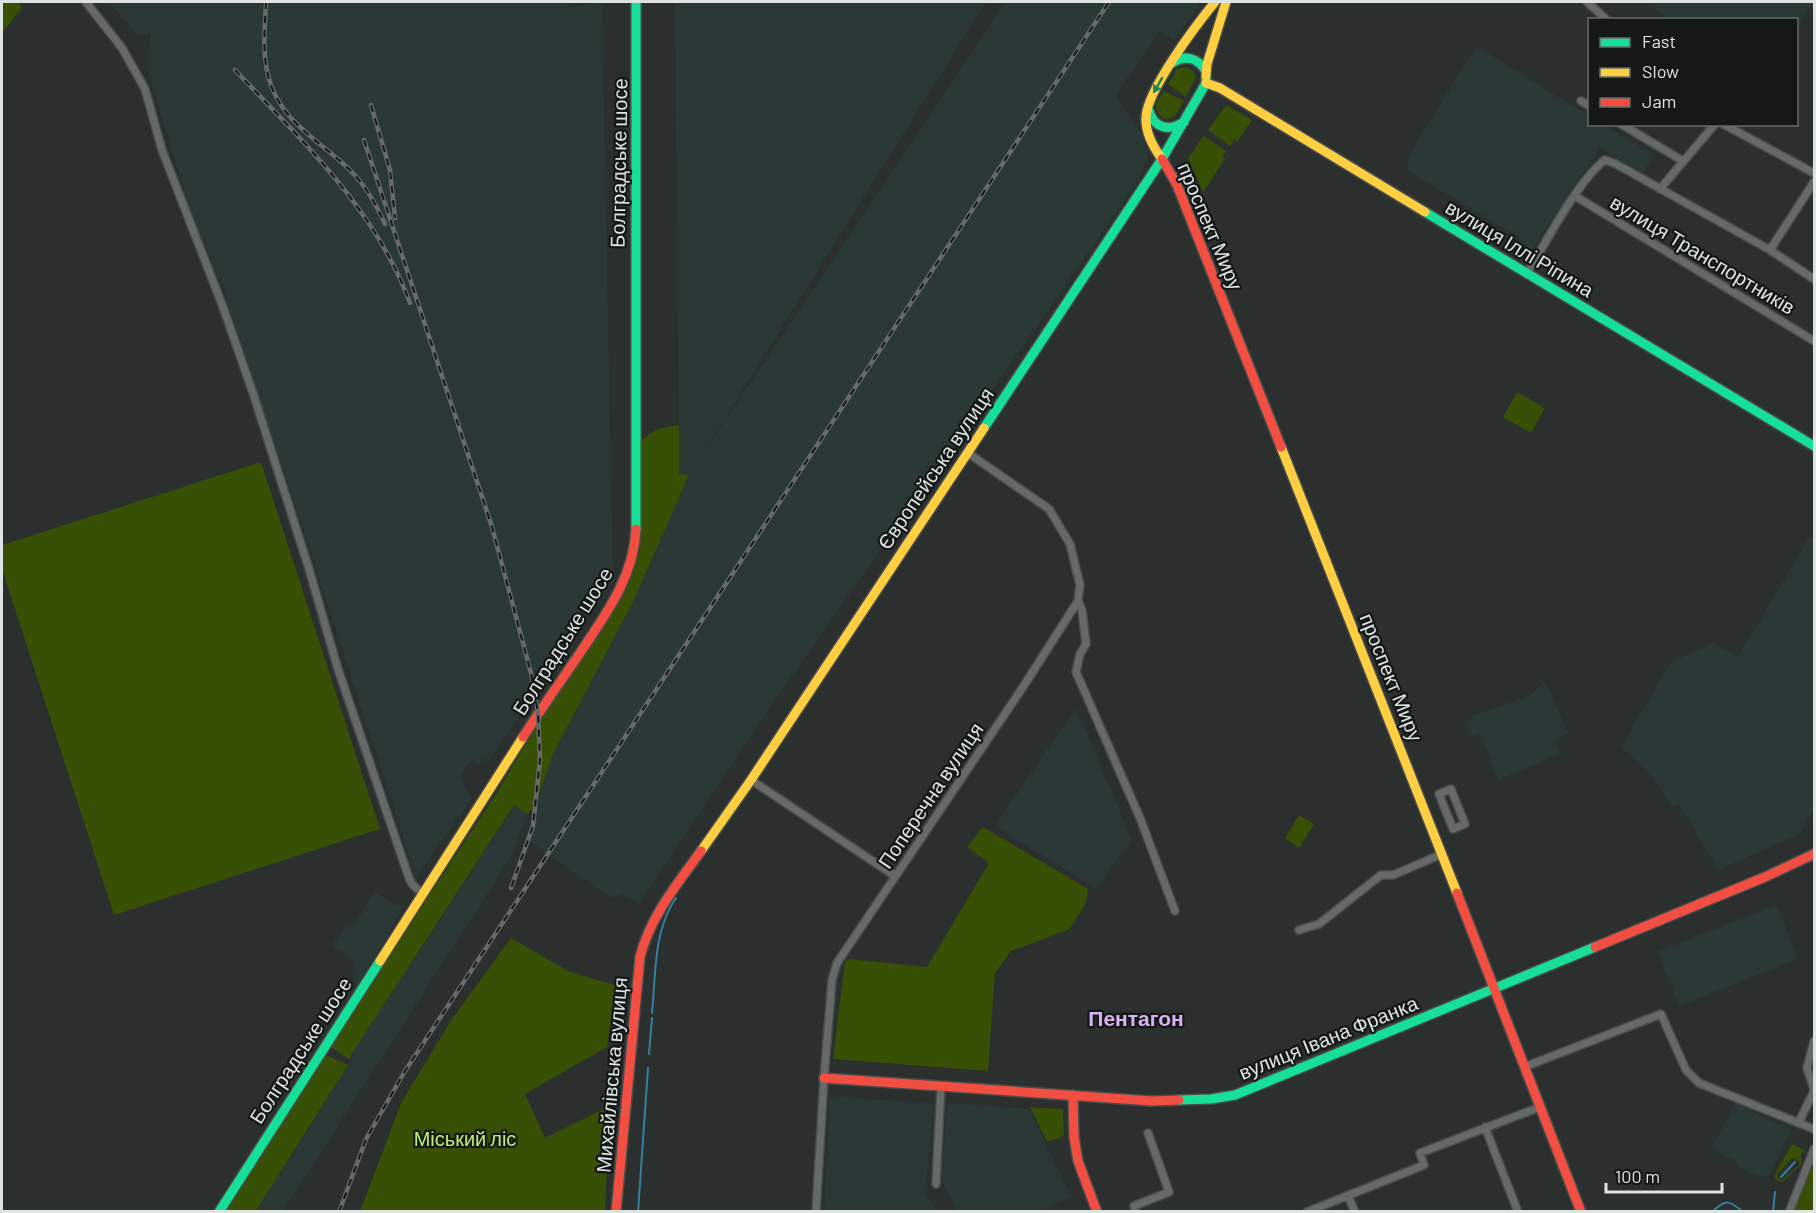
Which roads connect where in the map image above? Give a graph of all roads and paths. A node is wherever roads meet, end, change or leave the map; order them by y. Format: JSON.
{"nodes":[{"id":1,"x":86,"y":2,"type":"edge"},
{"id":2,"x":636,"y":2,"type":"edge"},
{"id":3,"x":1215,"y":2,"type":"edge"},
{"id":4,"x":1226,"y":2,"type":"edge"},
{"id":5,"x":1587,"y":2,"type":"edge"},
{"id":6,"x":1206,"y":13,"type":"junction"},
{"id":7,"x":1605,"y":18,"type":"edge"},
{"id":8,"x":1220,"y":20,"type":"junction"},
{"id":9,"x":1169,"y":66,"type":"junction"},
{"id":10,"x":1206,"y":71,"type":"junction"},
{"id":11,"x":1206,"y":83,"type":"junction"},
{"id":12,"x":1581,"y":101,"type":"dead end"},
{"id":13,"x":1148,"y":105,"type":"junction"},
{"id":14,"x":1588,"y":105,"type":"edge"},
{"id":15,"x":1187,"y":118,"type":"junction"},
{"id":16,"x":1624,"y":126,"type":"edge"},
{"id":17,"x":1713,"y":126,"type":"edge"},
{"id":18,"x":1727,"y":126,"type":"edge"},
{"id":19,"x":1162,"y":159,"type":"junction"},
{"id":20,"x":1683,"y":161,"type":"junction"},
{"id":21,"x":1815,"y":173,"type":"edge"},
{"id":22,"x":1815,"y":182,"type":"edge"},
{"id":23,"x":1660,"y":189,"type":"junction"},
{"id":24,"x":1575,"y":196,"type":"junction"},
{"id":25,"x":1770,"y":250,"type":"junction"},
{"id":26,"x":1527,"y":273,"type":"junction"},
{"id":27,"x":1815,"y":279,"type":"edge"},
{"id":28,"x":1815,"y":341,"type":"edge"},
{"id":29,"x":1815,"y":446,"type":"edge"},
{"id":30,"x":968,"y":453,"type":"junction"},
{"id":31,"x":1078,"y":601,"type":"junction"},
{"id":32,"x":751,"y":780,"type":"junction"},
{"id":33,"x":1439,"y":794,"type":"joint"},
{"id":34,"x":1442,"y":854,"type":"junction"},
{"id":35,"x":1815,"y":854,"type":"edge"},
{"id":36,"x":894,"y":876,"type":"junction"},
{"id":37,"x":423,"y":894,"type":"junction"},
{"id":38,"x":1175,"y":910,"type":"dead end"},
{"id":39,"x":1299,"y":930,"type":"dead end"},
{"id":40,"x":644,"y":941,"type":"joint"},
{"id":41,"x":1493,"y":989,"type":"junction"},
{"id":42,"x":1815,"y":1041,"type":"edge"},
{"id":43,"x":1524,"y":1067,"type":"junction"},
{"id":44,"x":824,"y":1078,"type":"junction"},
{"id":45,"x":941,"y":1087,"type":"junction"},
{"id":46,"x":1815,"y":1090,"type":"edge"},
{"id":47,"x":1074,"y":1095,"type":"junction"},
{"id":48,"x":1540,"y":1107,"type":"junction"},
{"id":49,"x":1799,"y":1122,"type":"junction"},
{"id":50,"x":1485,"y":1127,"type":"junction"},
{"id":51,"x":1815,"y":1129,"type":"edge"},
{"id":52,"x":1148,"y":1133,"type":"dead end"},
{"id":53,"x":1815,"y":1149,"type":"edge"},
{"id":54,"x":936,"y":1184,"type":"dead end"},
{"id":55,"x":1348,"y":1196,"type":"junction"},
{"id":56,"x":219,"y":1212,"type":"edge"},
{"id":57,"x":616,"y":1212,"type":"edge"},
{"id":58,"x":816,"y":1212,"type":"edge"},
{"id":59,"x":1097,"y":1212,"type":"edge"},
{"id":60,"x":1136,"y":1212,"type":"edge"},
{"id":61,"x":1307,"y":1212,"type":"edge"},
{"id":62,"x":1355,"y":1212,"type":"edge"},
{"id":63,"x":1518,"y":1212,"type":"edge"},
{"id":64,"x":1581,"y":1212,"type":"edge"},
{"id":65,"x":1789,"y":1212,"type":"edge"}],
"edges":[{"from":1,"to":37,"type":"street"},
{"from":2,"to":37,"type":"main road","name":"Болградське шосе"},
{"from":3,"to":6,"type":"main road"},
{"from":4,"to":8,"type":"main road","name":"Європейська вулиця"},
{"from":5,"to":7,"type":"street"},
{"from":6,"to":8,"type":"main road"},
{"from":6,"to":9,"type":"main road"},
{"from":8,"to":10,"type":"main road","name":"Європейська вулиця"},
{"from":9,"to":10,"type":"main road"},
{"from":9,"to":13,"type":"main road","one_way":true},
{"from":10,"to":11,"type":"main road","name":"Європейська вулиця"},
{"from":11,"to":15,"type":"main road","name":"Європейська вулиця"},
{"from":11,"to":26,"type":"main road","name":"вулиця Іллі Ріпина"},
{"from":12,"to":14,"type":"street"},
{"from":13,"to":15,"type":"main road"},
{"from":13,"to":19,"type":"main road","name":"проспект Миру"},
{"from":15,"to":19,"type":"main road","name":"Європейська вулиця"},
{"from":16,"to":20,"type":"street"},
{"from":17,"to":20,"type":"street"},
{"from":18,"to":21,"type":"street"},
{"from":19,"to":30,"type":"main road","name":"Європейська вулиця"},
{"from":19,"to":34,"type":"main road","name":"проспект Миру"},
{"from":20,"to":23,"type":"street"},
{"from":22,"to":25,"type":"street"},
{"from":23,"to":24,"type":"street"},
{"from":23,"to":25,"type":"street"},
{"from":24,"to":26,"type":"street"},
{"from":24,"to":28,"type":"street","name":"вулиця Транспортників"},
{"from":25,"to":27,"type":"street"},
{"from":26,"to":29,"type":"main road","name":"вулиця Іллі Ріпина"},
{"from":30,"to":31,"type":"street"},
{"from":30,"to":32,"type":"main road","name":"Європейська вулиця"},
{"from":31,"to":36,"type":"street","name":"Поперечна вулиця"},
{"from":31,"to":38,"type":"street"},
{"from":32,"to":36,"type":"street"},
{"from":32,"to":40,"type":"main road","name":"Європейська вулиця"},
{"from":33,"to":33,"type":"street"},
{"from":34,"to":39,"type":"street"},
{"from":34,"to":41,"type":"main road","name":"проспект Миру"},
{"from":35,"to":41,"type":"main road","name":"вулиця Івана Франка"},
{"from":36,"to":44,"type":"street","name":"Поперечна вулиця"},
{"from":37,"to":56,"type":"main road","name":"Болградське шосе"},
{"from":40,"to":57,"type":"main road","name":"Михайлівська вулиця"},
{"from":41,"to":43,"type":"main road","name":"проспект Миру"},
{"from":41,"to":47,"type":"main road","name":"вулиця Івана Франка"},
{"from":42,"to":46,"type":"street"},
{"from":43,"to":48,"type":"main road","name":"проспект Миру"},
{"from":43,"to":49,"type":"street"},
{"from":44,"to":45,"type":"main road","name":"вулиця Івана Франка"},
{"from":44,"to":58,"type":"street","name":"Поперечна вулиця"},
{"from":45,"to":47,"type":"main road","name":"вулиця Івана Франка"},
{"from":45,"to":54,"type":"street"},
{"from":46,"to":49,"type":"street"},
{"from":47,"to":59,"type":"main road"},
{"from":48,"to":50,"type":"street"},
{"from":48,"to":64,"type":"main road","name":"проспект Миру"},
{"from":49,"to":51,"type":"street"},
{"from":50,"to":55,"type":"street"},
{"from":50,"to":63,"type":"street"},
{"from":52,"to":60,"type":"street"},
{"from":53,"to":65,"type":"street"},
{"from":55,"to":61,"type":"street"},
{"from":55,"to":62,"type":"street"}]}
